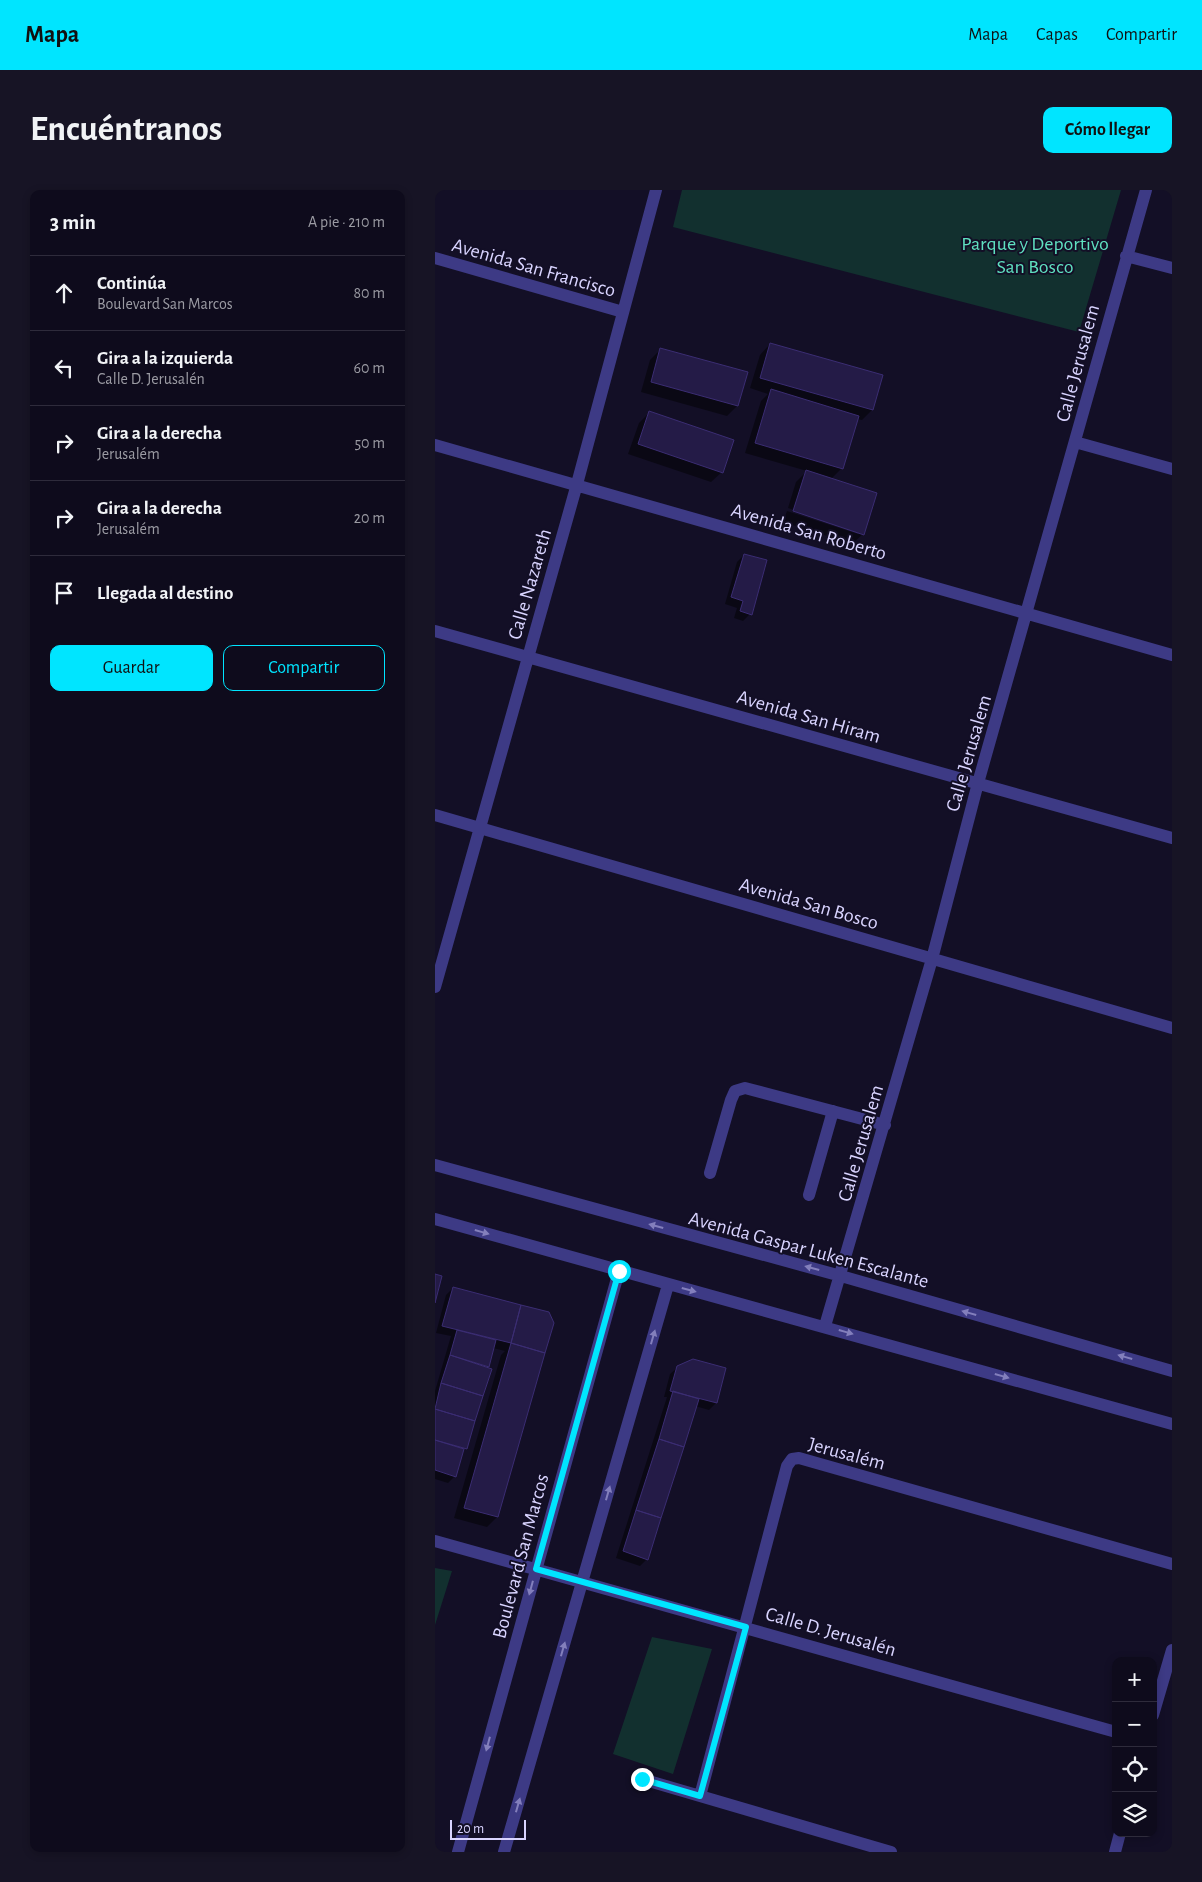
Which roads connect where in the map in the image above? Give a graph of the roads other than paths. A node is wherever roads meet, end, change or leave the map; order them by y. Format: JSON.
{"nodes":[{"id":1,"x":656,"y":190,"type":"edge"},
{"id":2,"x":1146,"y":190,"type":"edge"},
{"id":3,"x":1127,"y":256,"type":"junction"},
{"id":4,"x":435,"y":258,"type":"edge"},
{"id":5,"x":1172,"y":268,"type":"edge"},
{"id":6,"x":623,"y":312,"type":"junction"},
{"id":7,"x":1075,"y":442,"type":"junction"},
{"id":8,"x":435,"y":445,"type":"edge"},
{"id":9,"x":1172,"y":469,"type":"edge"},
{"id":10,"x":577,"y":484,"type":"junction"},
{"id":11,"x":1028,"y":613,"type":"junction"},
{"id":12,"x":435,"y":631,"type":"edge"},
{"id":13,"x":1172,"y":655,"type":"edge"},
{"id":14,"x":528,"y":657,"type":"junction"},
{"id":15,"x":978,"y":783,"type":"junction"},
{"id":16,"x":435,"y":815,"type":"edge"},
{"id":17,"x":479,"y":827,"type":"junction"},
{"id":18,"x":1172,"y":838,"type":"edge"},
{"id":19,"x":932,"y":959,"type":"junction"},
{"id":20,"x":435,"y":987,"type":"edge"},
{"id":21,"x":1172,"y":1028,"type":"edge"},
{"id":22,"x":833,"y":1111,"type":"junction"},
{"id":23,"x":885,"y":1125,"type":"junction"},
{"id":24,"x":435,"y":1165,"type":"edge"},
{"id":25,"x":709,"y":1173,"type":"dead end"},
{"id":26,"x":809,"y":1195,"type":"dead end"},
{"id":27,"x":435,"y":1219,"type":"edge"},
{"id":28,"x":619,"y":1271,"type":"junction"},
{"id":29,"x":841,"y":1276,"type":"junction"},
{"id":30,"x":668,"y":1285,"type":"junction"},
{"id":31,"x":825,"y":1326,"type":"junction"},
{"id":32,"x":1172,"y":1371,"type":"edge"},
{"id":33,"x":1172,"y":1424,"type":"edge"},
{"id":34,"x":435,"y":1541,"type":"edge"},
{"id":35,"x":1172,"y":1564,"type":"edge"},
{"id":36,"x":536,"y":1569,"type":"junction"},
{"id":37,"x":582,"y":1582,"type":"junction"},
{"id":38,"x":746,"y":1627,"type":"junction"},
{"id":39,"x":1172,"y":1650,"type":"edge"},
{"id":40,"x":1157,"y":1702,"type":"edge"},
{"id":41,"x":1112,"y":1731,"type":"edge"},
{"id":42,"x":642,"y":1779,"type":"dead end"},
{"id":43,"x":700,"y":1796,"type":"junction"},
{"id":44,"x":1119,"y":1837,"type":"edge"},
{"id":45,"x":458,"y":1852,"type":"edge"},
{"id":46,"x":504,"y":1852,"type":"edge"},
{"id":47,"x":891,"y":1852,"type":"edge"},
{"id":48,"x":1115,"y":1852,"type":"edge"}],
"edges":[{"from":1,"to":6,"type":"street","name":"Calle Nazareth"},
{"from":2,"to":3,"type":"street","name":"Calle Jerusalem"},
{"from":3,"to":5,"type":"street"},
{"from":3,"to":7,"type":"street","name":"Calle Jerusalem"},
{"from":4,"to":6,"type":"street","name":"Avenida San Francisco"},
{"from":6,"to":10,"type":"street","name":"Calle Nazareth"},
{"from":7,"to":9,"type":"street"},
{"from":7,"to":11,"type":"street","name":"Calle Jerusalem"},
{"from":8,"to":10,"type":"street","name":"Avenida San Roberto"},
{"from":10,"to":11,"type":"street","name":"Avenida San Roberto"},
{"from":10,"to":14,"type":"street","name":"Calle Nazareth"},
{"from":11,"to":13,"type":"street","name":"Avenida San Roberto"},
{"from":11,"to":15,"type":"street","name":"Calle Jerusalem"},
{"from":12,"to":14,"type":"street","name":"Avenida San Hiram"},
{"from":14,"to":15,"type":"street","name":"Avenida San Hiram"},
{"from":14,"to":17,"type":"street","name":"Calle Nazareth"},
{"from":15,"to":18,"type":"street","name":"Avenida San Hiram"},
{"from":15,"to":19,"type":"street","name":"Calle Jerusalem"},
{"from":16,"to":17,"type":"street","name":"Avenida San Bosco"},
{"from":17,"to":19,"type":"street","name":"Avenida San Bosco"},
{"from":17,"to":20,"type":"street","name":"Calle Nazareth"},
{"from":19,"to":21,"type":"street","name":"Avenida San Bosco"},
{"from":19,"to":23,"type":"street","name":"Calle Jerusalem"},
{"from":22,"to":23,"type":"street"},
{"from":22,"to":25,"type":"street"},
{"from":22,"to":26,"type":"street"},
{"from":23,"to":29,"type":"street","name":"Calle Jerusalem"},
{"from":29,"to":24,"type":"street","name":"Avenida Gaspar Luken Escalante","one_way":true},
{"from":27,"to":28,"type":"street","one_way":true},
{"from":28,"to":30,"type":"street"},
{"from":28,"to":36,"type":"street","name":"Boulevard San Marcos"},
{"from":29,"to":31,"type":"street","name":"Calle Jerusalem"},
{"from":32,"to":29,"type":"street","name":"Avenida Gaspar Luken Escalante","one_way":true},
{"from":30,"to":31,"type":"street","one_way":true},
{"from":37,"to":30,"type":"street","one_way":true},
{"from":31,"to":33,"type":"street","one_way":true},
{"from":34,"to":36,"type":"street","name":"Calle D. Jerusalén"},
{"from":35,"to":38,"type":"street","name":"Jerusalém"},
{"from":36,"to":37,"type":"street","name":"Calle D. Jerusalén"},
{"from":36,"to":45,"type":"street","name":"Boulevard San Marcos","one_way":true},
{"from":37,"to":38,"type":"street","name":"Calle D. Jerusalén"},
{"from":46,"to":37,"type":"street","one_way":true},
{"from":38,"to":41,"type":"street","name":"Calle D. Jerusalén"},
{"from":38,"to":43,"type":"street","name":"Jerusalém"},
{"from":39,"to":40,"type":"street"},
{"from":42,"to":43,"type":"street"},
{"from":43,"to":47,"type":"street"},
{"from":44,"to":48,"type":"street"}]}
